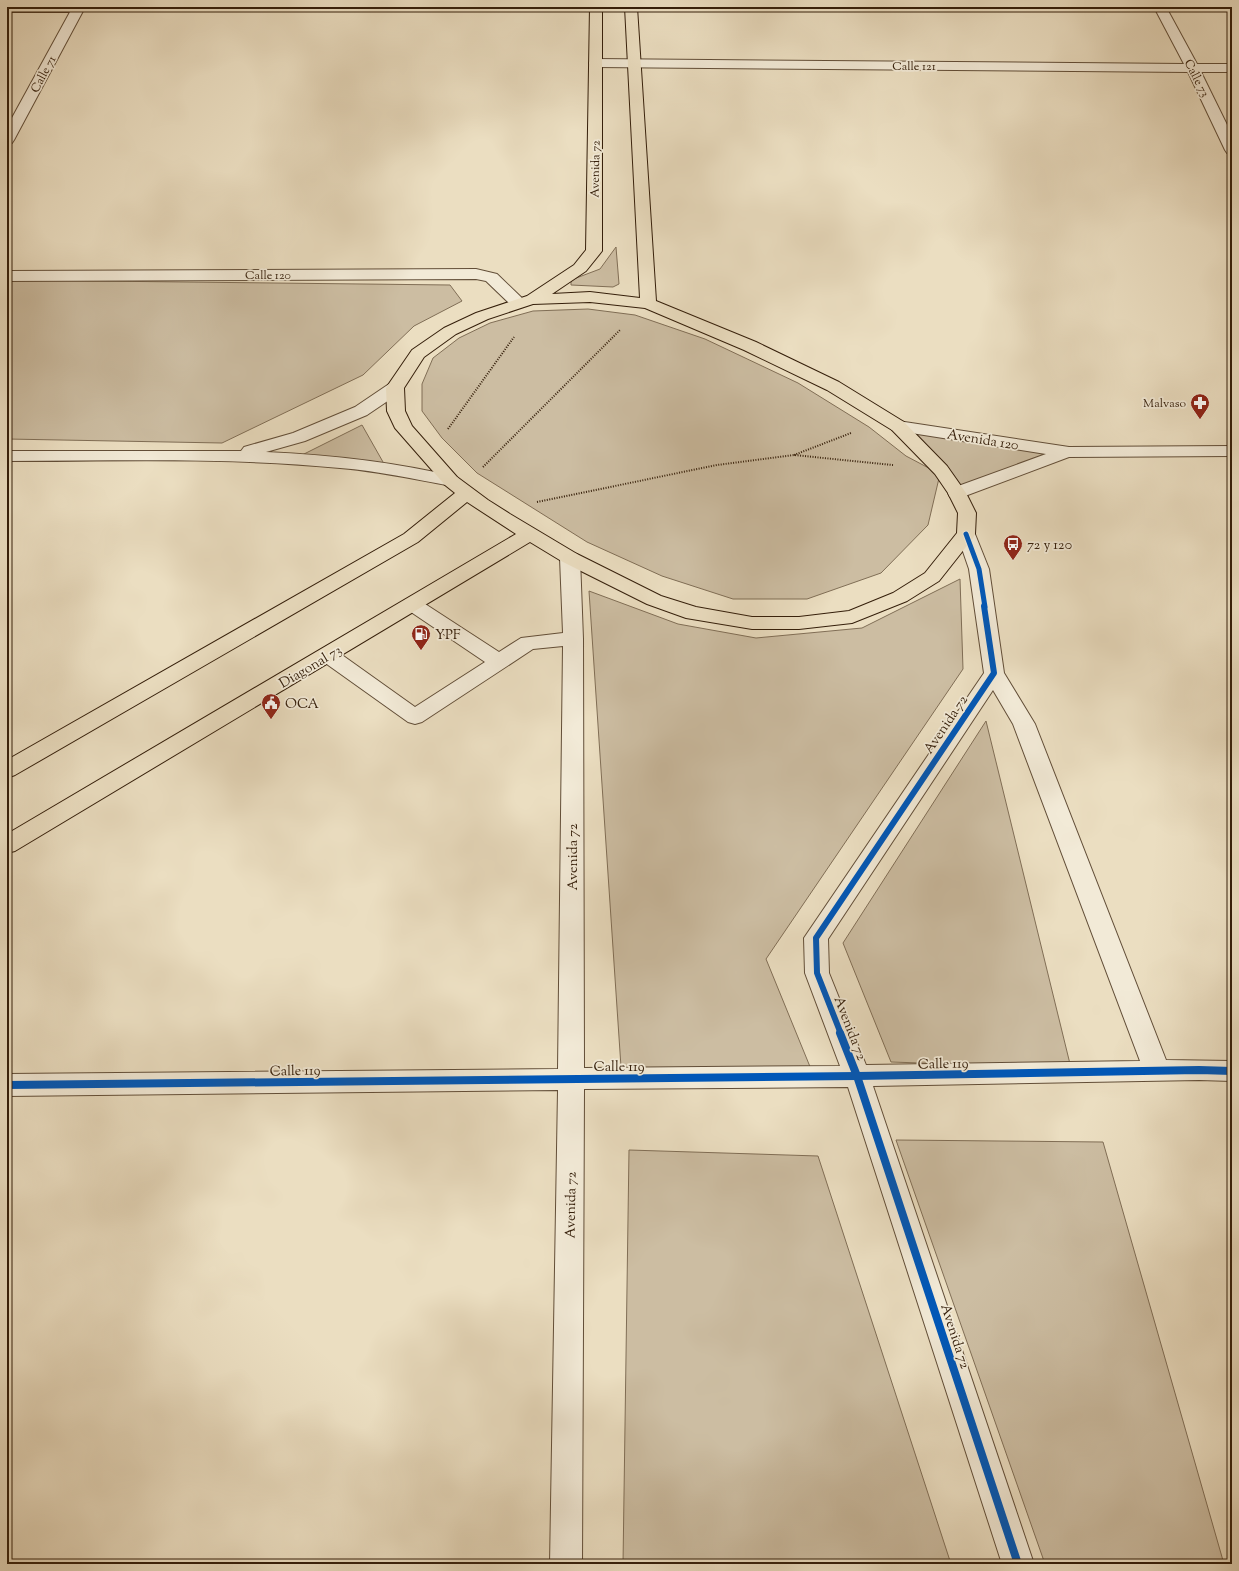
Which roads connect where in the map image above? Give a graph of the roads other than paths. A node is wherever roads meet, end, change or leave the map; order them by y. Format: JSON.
{"nodes":[{"id":1,"x":268,"y":7,"type":"edge"},
{"id":2,"x":596,"y":7,"type":"edge"},
{"id":3,"x":631,"y":7,"type":"edge"},
{"id":4,"x":1160,"y":7,"type":"edge"},
{"id":5,"x":7,"y":8,"type":"edge"},
{"id":6,"x":79,"y":8,"type":"edge"},
{"id":7,"x":596,"y":63,"type":"junction"},
{"id":8,"x":633,"y":63,"type":"junction"},
{"id":9,"x":1193,"y":68,"type":"junction"},
{"id":10,"x":1232,"y":68,"type":"edge"},
{"id":11,"x":7,"y":140,"type":"edge"},
{"id":12,"x":1232,"y":150,"type":"edge"},
{"id":13,"x":7,"y":276,"type":"edge"},
{"id":14,"x":526,"y":301,"type":"junction"},
{"id":15,"x":648,"y":304,"type":"junction"},
{"id":16,"x":395,"y":388,"type":"junction"},
{"id":17,"x":898,"y":426,"type":"junction"},
{"id":18,"x":1232,"y":451,"type":"edge"},
{"id":19,"x":1069,"y":452,"type":"junction"},
{"id":20,"x":7,"y":456,"type":"edge"},
{"id":21,"x":234,"y":456,"type":"junction"},
{"id":22,"x":466,"y":493,"type":"junction"},
{"id":23,"x":957,"y":494,"type":"junction"},
{"id":24,"x":530,"y":534,"type":"junction"},
{"id":25,"x":966,"y":534,"type":"junction"},
{"id":26,"x":570,"y":558,"type":"junction"},
{"id":27,"x":412,"y":604,"type":"junction"},
{"id":28,"x":573,"y":639,"type":"junction"},
{"id":29,"x":328,"y":655,"type":"junction"},
{"id":30,"x":499,"y":662,"type":"junction"},
{"id":31,"x":994,"y":673,"type":"junction"},
{"id":32,"x":7,"y":770,"type":"edge"},
{"id":33,"x":7,"y":845,"type":"edge"},
{"id":34,"x":1157,"y":1071,"type":"junction"},
{"id":35,"x":1232,"y":1071,"type":"edge"},
{"id":36,"x":857,"y":1076,"type":"junction"},
{"id":37,"x":571,"y":1078,"type":"junction"},
{"id":38,"x":7,"y":1085,"type":"edge"},
{"id":39,"x":566,"y":1564,"type":"edge"},
{"id":40,"x":1018,"y":1564,"type":"edge"}],
"edges":[{"from":1,"to":6,"type":"street"},
{"from":2,"to":7,"type":"main road","name":"Avenida 72"},
{"from":3,"to":8,"type":"main road"},
{"from":4,"to":9,"type":"street","name":"Calle 73"},
{"from":5,"to":6,"type":"street"},
{"from":6,"to":11,"type":"street","name":"Calle 71"},
{"from":7,"to":8,"type":"street","name":"Calle 121"},
{"from":7,"to":14,"type":"main road","name":"Avenida 72"},
{"from":8,"to":9,"type":"street","name":"Calle 121"},
{"from":8,"to":15,"type":"main road"},
{"from":9,"to":10,"type":"street","name":"Calle 121"},
{"from":9,"to":12,"type":"street","name":"Calle 73"},
{"from":13,"to":14,"type":"street","name":"Calle 120"},
{"from":14,"to":15,"type":"main road"},
{"from":14,"to":16,"type":"main road"},
{"from":15,"to":17,"type":"main road"},
{"from":16,"to":21,"type":"street"},
{"from":16,"to":22,"type":"main road"},
{"from":17,"to":19,"type":"street","name":"Avenida 120"},
{"from":17,"to":23,"type":"main road"},
{"from":18,"to":19,"type":"street","name":"Avenida 120"},
{"from":19,"to":23,"type":"street","name":"Avenida 120"},
{"from":20,"to":21,"type":"street"},
{"from":21,"to":22,"type":"street"},
{"from":22,"to":24,"type":"main road"},
{"from":22,"to":32,"type":"main road"},
{"from":23,"to":25,"type":"main road"},
{"from":24,"to":26,"type":"main road"},
{"from":24,"to":27,"type":"main road","name":"Diagonal 73"},
{"from":25,"to":26,"type":"main road"},
{"from":25,"to":31,"type":"street"},
{"from":26,"to":28,"type":"street","name":"Avenida 72"},
{"from":27,"to":29,"type":"main road","name":"Diagonal 73"},
{"from":27,"to":30,"type":"street"},
{"from":28,"to":30,"type":"street"},
{"from":28,"to":37,"type":"street","name":"Avenida 72"},
{"from":29,"to":30,"type":"street"},
{"from":29,"to":33,"type":"main road","name":"Diagonal 73"},
{"from":31,"to":34,"type":"street"},
{"from":31,"to":36,"type":"street","name":"Avenida 72"},
{"from":34,"to":35,"type":"street","name":"Calle 119"},
{"from":34,"to":36,"type":"street","name":"Calle 119"},
{"from":36,"to":37,"type":"street","name":"Calle 119"},
{"from":36,"to":40,"type":"street","name":"Avenida 72"},
{"from":37,"to":38,"type":"street","name":"Calle 119"},
{"from":37,"to":39,"type":"street","name":"Avenida 72"}]}
